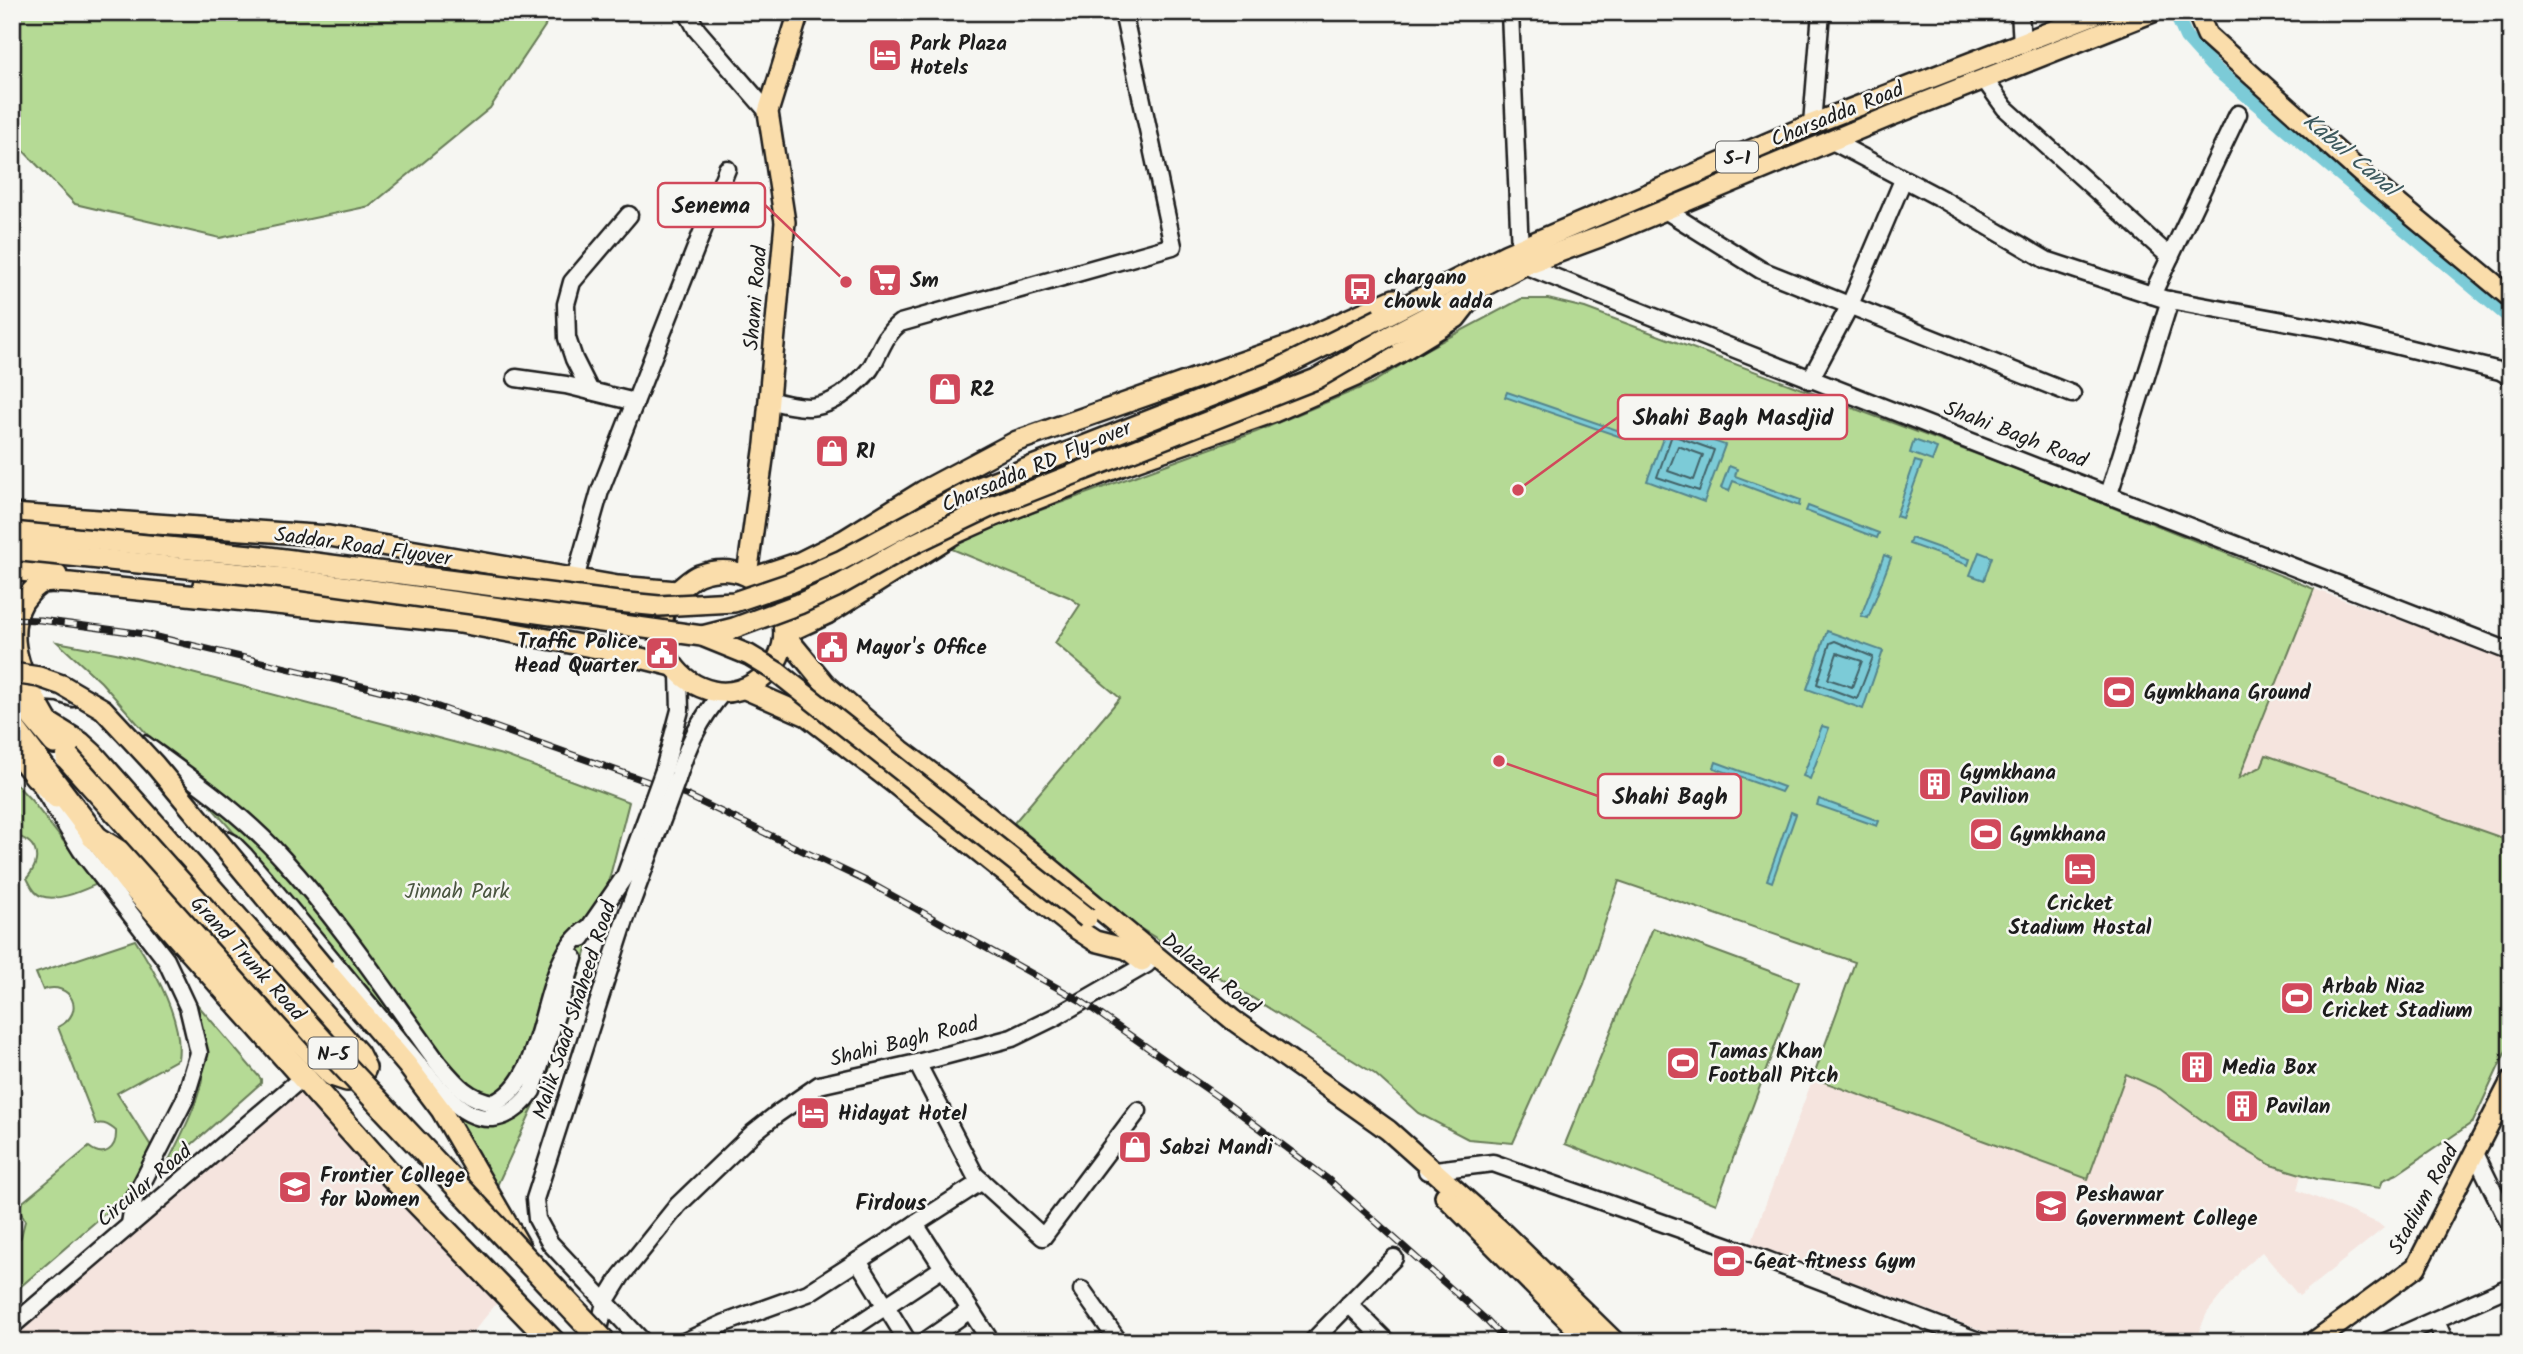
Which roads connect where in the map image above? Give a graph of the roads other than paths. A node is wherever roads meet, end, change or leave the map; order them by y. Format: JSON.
{"nodes":[{"id":1,"x":687,"y":12,"type":"edge"},
{"id":2,"x":799,"y":12,"type":"edge"},
{"id":3,"x":1123,"y":12,"type":"edge"},
{"id":4,"x":1510,"y":12,"type":"edge"},
{"id":5,"x":1821,"y":12,"type":"edge"},
{"id":6,"x":2020,"y":12,"type":"edge"},
{"id":7,"x":2101,"y":12,"type":"edge"},
{"id":8,"x":2153,"y":12,"type":"edge"},
{"id":9,"x":2197,"y":12,"type":"edge"},
{"id":10,"x":2022,"y":44,"type":"junction"},
{"id":11,"x":1984,"y":79,"type":"junction"},
{"id":12,"x":768,"y":111,"type":"junction"},
{"id":13,"x":2238,"y":114,"type":"dead end"},
{"id":14,"x":1812,"y":124,"type":"junction"},
{"id":15,"x":1832,"y":141,"type":"junction"},
{"id":16,"x":727,"y":169,"type":"dead end"},
{"id":17,"x":1903,"y":180,"type":"junction"},
{"id":18,"x":1665,"y":210,"type":"junction"},
{"id":19,"x":629,"y":215,"type":"dead end"},
{"id":20,"x":1517,"y":257,"type":"junction"},
{"id":21,"x":2170,"y":257,"type":"junction"},
{"id":22,"x":1472,"y":283,"type":"junction"},
{"id":23,"x":2152,"y":295,"type":"junction"},
{"id":24,"x":2511,"y":298,"type":"edge"},
{"id":25,"x":2170,"y":300,"type":"junction"},
{"id":26,"x":1849,"y":307,"type":"junction"},
{"id":27,"x":1384,"y":328,"type":"junction"},
{"id":28,"x":2511,"y":377,"type":"edge"},
{"id":29,"x":516,"y":378,"type":"dead end"},
{"id":30,"x":1810,"y":380,"type":"junction"},
{"id":31,"x":590,"y":391,"type":"junction"},
{"id":32,"x":2072,"y":394,"type":"dead end"},
{"id":33,"x":769,"y":400,"type":"junction"},
{"id":34,"x":635,"y":402,"type":"junction"},
{"id":35,"x":2109,"y":494,"type":"junction"},
{"id":36,"x":12,"y":502,"type":"edge"},
{"id":37,"x":12,"y":514,"type":"edge"},
{"id":38,"x":12,"y":532,"type":"edge"},
{"id":39,"x":12,"y":550,"type":"edge"},
{"id":40,"x":484,"y":561,"type":"junction"},
{"id":41,"x":12,"y":570,"type":"edge"},
{"id":42,"x":545,"y":573,"type":"junction"},
{"id":43,"x":749,"y":576,"type":"junction"},
{"id":44,"x":575,"y":579,"type":"junction"},
{"id":45,"x":677,"y":591,"type":"junction"},
{"id":46,"x":708,"y":604,"type":"joint"},
{"id":47,"x":460,"y":623,"type":"junction"},
{"id":48,"x":784,"y":634,"type":"junction"},
{"id":49,"x":525,"y":635,"type":"junction"},
{"id":50,"x":702,"y":636,"type":"junction"},
{"id":51,"x":2511,"y":652,"type":"edge"},
{"id":52,"x":676,"y":670,"type":"junction"},
{"id":53,"x":12,"y":673,"type":"edge"},
{"id":54,"x":745,"y":689,"type":"junction"},
{"id":55,"x":21,"y":691,"type":"edge"},
{"id":56,"x":722,"y":693,"type":"junction"},
{"id":57,"x":12,"y":727,"type":"edge"},
{"id":58,"x":58,"y":742,"type":"junction"},
{"id":59,"x":12,"y":748,"type":"edge"},
{"id":60,"x":12,"y":757,"type":"edge"},
{"id":61,"x":671,"y":775,"type":"junction"},
{"id":62,"x":35,"y":777,"type":"junction"},
{"id":63,"x":656,"y":814,"type":"junction"},
{"id":64,"x":211,"y":832,"type":"junction"},
{"id":65,"x":93,"y":836,"type":"junction"},
{"id":66,"x":587,"y":929,"type":"junction"},
{"id":67,"x":1127,"y":949,"type":"junction"},
{"id":68,"x":1147,"y":964,"type":"junction"},
{"id":69,"x":917,"y":1063,"type":"junction"},
{"id":70,"x":303,"y":1077,"type":"junction"},
{"id":71,"x":2510,"y":1083,"type":"edge"},
{"id":72,"x":1138,"y":1111,"type":"dead end"},
{"id":73,"x":2475,"y":1153,"type":"junction"},
{"id":74,"x":1428,"y":1171,"type":"junction"},
{"id":75,"x":982,"y":1181,"type":"junction"},
{"id":76,"x":130,"y":1224,"type":"junction"},
{"id":77,"x":915,"y":1224,"type":"junction"},
{"id":78,"x":2511,"y":1227,"type":"edge"},
{"id":79,"x":1394,"y":1258,"type":"dead end"},
{"id":80,"x":859,"y":1261,"type":"junction"},
{"id":81,"x":529,"y":1263,"type":"junction"},
{"id":82,"x":943,"y":1268,"type":"junction"},
{"id":83,"x":2511,"y":1286,"type":"edge"},
{"id":84,"x":1082,"y":1290,"type":"dead end"},
{"id":85,"x":605,"y":1302,"type":"junction"},
{"id":86,"x":1349,"y":1304,"type":"junction"},
{"id":87,"x":886,"y":1306,"type":"junction"},
{"id":88,"x":970,"y":1310,"type":"junction"},
{"id":89,"x":2436,"y":1321,"type":"junction"},
{"id":90,"x":12,"y":1325,"type":"edge"},
{"id":91,"x":602,"y":1336,"type":"edge"},
{"id":92,"x":839,"y":1337,"type":"dead end"},
{"id":93,"x":553,"y":1342,"type":"edge"},
{"id":94,"x":643,"y":1342,"type":"edge"},
{"id":95,"x":684,"y":1342,"type":"edge"},
{"id":96,"x":908,"y":1342,"type":"edge"},
{"id":97,"x":924,"y":1342,"type":"edge"},
{"id":98,"x":991,"y":1342,"type":"edge"},
{"id":99,"x":1118,"y":1342,"type":"edge"},
{"id":100,"x":1312,"y":1342,"type":"edge"},
{"id":101,"x":1387,"y":1342,"type":"edge"},
{"id":102,"x":1590,"y":1342,"type":"edge"},
{"id":103,"x":1615,"y":1342,"type":"edge"},
{"id":104,"x":1981,"y":1342,"type":"edge"},
{"id":105,"x":2314,"y":1342,"type":"edge"},
{"id":106,"x":2385,"y":1342,"type":"edge"},
{"id":107,"x":2445,"y":1342,"type":"edge"}],
"edges":[{"from":1,"to":12,"type":"street"},
{"from":2,"to":12,"type":"main road"},
{"from":3,"to":33,"type":"street"},
{"from":4,"to":20,"type":"street"},
{"from":5,"to":14,"type":"street"},
{"from":6,"to":10,"type":"street"},
{"from":7,"to":10,"type":"main road","name":"Charsadda Road","number":"S-1"},
{"from":8,"to":11,"type":"main road","name":"Charsadda Road","number":"S-1"},
{"from":9,"to":24,"type":"main road"},
{"from":10,"to":14,"type":"main road","name":"Charsadda Road","number":"S-1"},
{"from":11,"to":15,"type":"main road","name":"Charsadda Road","number":"S-1"},
{"from":11,"to":21,"type":"street"},
{"from":12,"to":33,"type":"main road","name":"Shami Road"},
{"from":13,"to":21,"type":"street"},
{"from":14,"to":20,"type":"main road","name":"Charsadda Road","number":"S-1"},
{"from":15,"to":17,"type":"street"},
{"from":15,"to":18,"type":"main road","name":"Charsadda Road","number":"S-1"},
{"from":16,"to":34,"type":"street"},
{"from":17,"to":23,"type":"street"},
{"from":17,"to":26,"type":"street"},
{"from":18,"to":20,"type":"main road","name":"Charsadda Road","number":"S-1"},
{"from":18,"to":26,"type":"street"},
{"from":19,"to":31,"type":"street"},
{"from":20,"to":22,"type":"main road","name":"Charsadda Road","number":"S-1"},
{"from":20,"to":30,"type":"street","name":"Shahi Bagh Road"},
{"from":21,"to":23,"type":"street"},
{"from":22,"to":27,"type":"main road","name":"Charsadda Road","number":"S-1"},
{"from":22,"to":43,"type":"main road"},
{"from":22,"to":48,"type":"main road"},
{"from":23,"to":25,"type":"street"},
{"from":25,"to":28,"type":"street"},
{"from":25,"to":35,"type":"street"},
{"from":26,"to":30,"type":"street"},
{"from":26,"to":32,"type":"street"},
{"from":27,"to":46,"type":"main road","name":"Charsadda RD Fly-over","bridge":true},
{"from":27,"to":50,"type":"main road","name":"Charsadda RD Fly-over","bridge":true},
{"from":29,"to":31,"type":"street"},
{"from":30,"to":35,"type":"street","name":"Shahi Bagh Road"},
{"from":31,"to":34,"type":"street"},
{"from":33,"to":43,"type":"main road","name":"Shami Road"},
{"from":34,"to":44,"type":"street"},
{"from":35,"to":51,"type":"street","name":"Shahi Bagh Road"},
{"from":36,"to":40,"type":"main road"},
{"from":37,"to":40,"type":"main road"},
{"from":38,"to":46,"type":"main road","name":"Saddar Road Flyover","bridge":true},
{"from":39,"to":50,"type":"main road","name":"Saddar Road Flyover","bridge":true},
{"from":40,"to":42,"type":"main road"},
{"from":41,"to":47,"type":"main road"},
{"from":42,"to":44,"type":"main road"},
{"from":42,"to":49,"type":"main road"},
{"from":43,"to":45,"type":"main road"},
{"from":43,"to":48,"type":"main road"},
{"from":44,"to":45,"type":"main road"},
{"from":45,"to":52,"type":"main road"},
{"from":47,"to":49,"type":"main road"},
{"from":47,"to":55,"type":"main road"},
{"from":48,"to":54,"type":"main road"},
{"from":48,"to":74,"type":"main road","name":"Dalazak Road"},
{"from":49,"to":52,"type":"main road"},
{"from":50,"to":67,"type":"main road","bridge":true},
{"from":52,"to":56,"type":"main road"},
{"from":52,"to":61,"type":"street","name":"Malik Saad Shaheed Road"},
{"from":53,"to":64,"type":"main road","bridge":true},
{"from":54,"to":56,"type":"main road"},
{"from":54,"to":67,"type":"main road","name":"Dalazak Road"},
{"from":55,"to":58,"type":"highway","name":"Grand Trunk Road","number":"N-5"},
{"from":55,"to":66,"type":"street"},
{"from":56,"to":61,"type":"street","name":"Malik Saad Shaheed Road"},
{"from":57,"to":65,"type":"highway","name":"Grand Trunk Road","number":"N-5"},
{"from":58,"to":65,"type":"highway"},
{"from":58,"to":81,"type":"highway","name":"Grand Trunk Road","number":"N-5","bridge":true},
{"from":59,"to":62,"type":"main road"},
{"from":60,"to":62,"type":"street"},
{"from":61,"to":63,"type":"street","name":"Malik Saad Shaheed Road","bridge":true},
{"from":62,"to":65,"type":"main road"},
{"from":62,"to":76,"type":"street"},
{"from":63,"to":66,"type":"street","name":"Malik Saad Shaheed Road"},
{"from":63,"to":85,"type":"street","name":"Malik Saad Shaheed Road"},
{"from":64,"to":66,"type":"street"},
{"from":64,"to":81,"type":"main road","bridge":true},
{"from":65,"to":70,"type":"highway","name":"Grand Trunk Road","number":"N-5"},
{"from":67,"to":68,"type":"main road","name":"Dalazak Road"},
{"from":68,"to":69,"type":"street","name":"Shahi Bagh Road"},
{"from":68,"to":74,"type":"main road","name":"Dalazak Road"},
{"from":69,"to":75,"type":"street"},
{"from":69,"to":85,"type":"street","name":"Shahi Bagh Road"},
{"from":70,"to":76,"type":"street","name":"Circular Road"},
{"from":70,"to":93,"type":"highway","name":"Grand Trunk Road","number":"N-5"},
{"from":71,"to":73,"type":"main road","name":"Stadium Road"},
{"from":72,"to":75,"type":"street"},
{"from":73,"to":78,"type":"street"},
{"from":73,"to":105,"type":"main road","name":"Stadium Road"},
{"from":74,"to":102,"type":"main road","name":"Dalazak Road"},
{"from":74,"to":103,"type":"main road","name":"Dalazak Road"},
{"from":74,"to":104,"type":"street"},
{"from":75,"to":77,"type":"street"},
{"from":76,"to":90,"type":"street","name":"Circular Road"},
{"from":77,"to":80,"type":"street"},
{"from":77,"to":82,"type":"street"},
{"from":79,"to":86,"type":"street"},
{"from":80,"to":87,"type":"street"},
{"from":80,"to":95,"type":"street"},
{"from":81,"to":91,"type":"highway","name":"Grand Trunk Road","number":"N-5","bridge":true},
{"from":82,"to":87,"type":"street"},
{"from":82,"to":88,"type":"street"},
{"from":83,"to":89,"type":"street"},
{"from":84,"to":99,"type":"street"},
{"from":85,"to":91,"type":"street","name":"Shahi Bagh Road"},
{"from":85,"to":94,"type":"street"},
{"from":86,"to":100,"type":"street"},
{"from":86,"to":101,"type":"street"},
{"from":87,"to":92,"type":"street"},
{"from":87,"to":96,"type":"street"},
{"from":88,"to":97,"type":"street"},
{"from":88,"to":98,"type":"street"},
{"from":89,"to":106,"type":"street"},
{"from":89,"to":107,"type":"street"}]}
